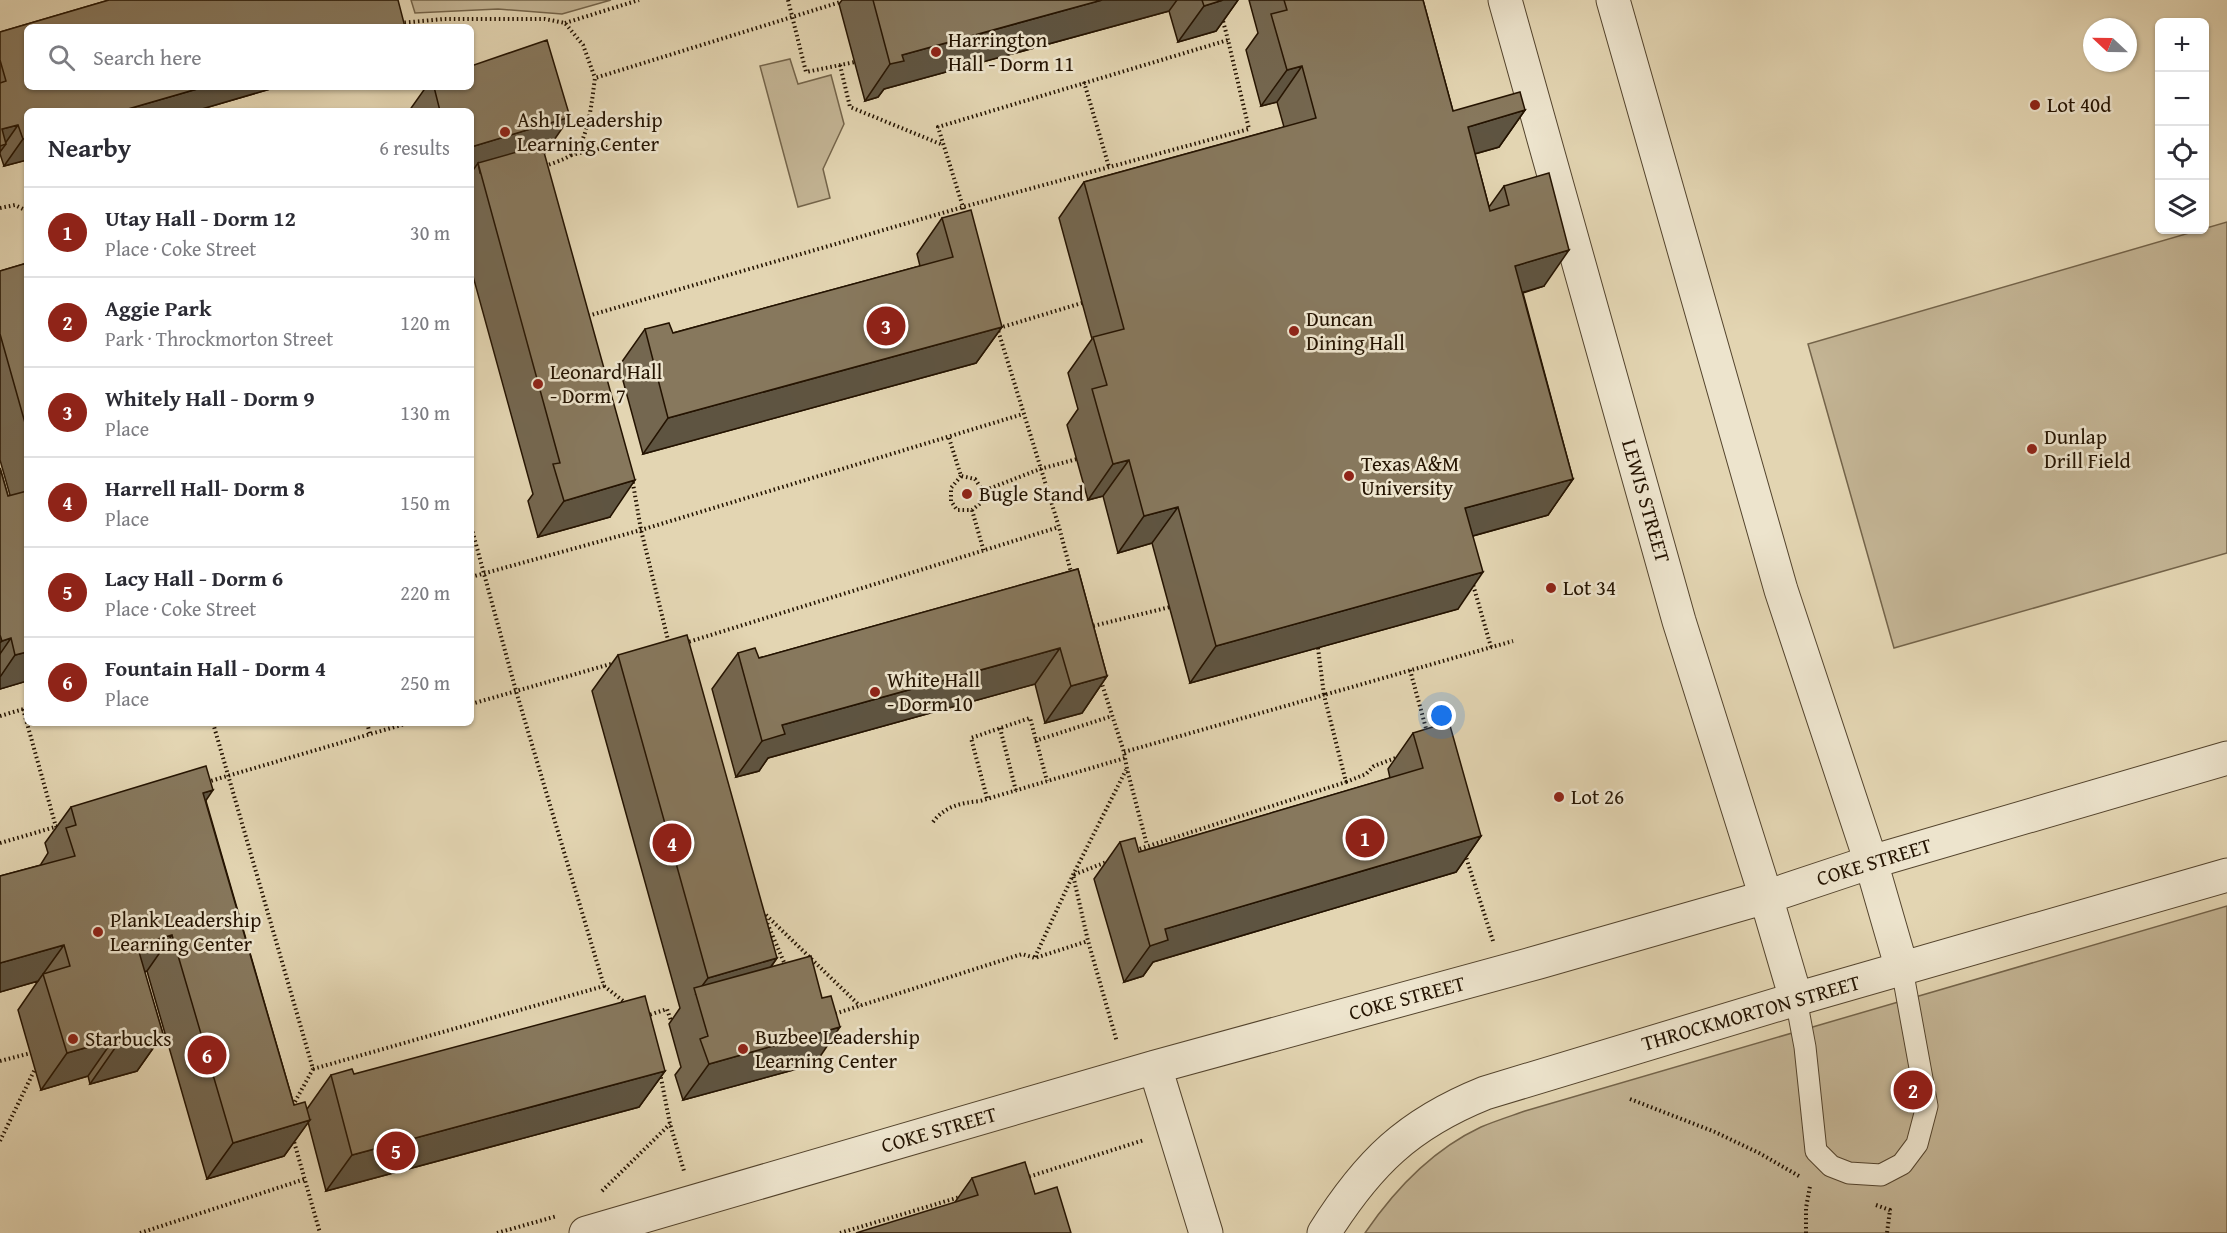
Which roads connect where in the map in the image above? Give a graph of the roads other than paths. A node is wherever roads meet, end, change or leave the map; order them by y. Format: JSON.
{"nodes":[{"id":1,"x":1505,"y":0,"type":"edge"},
{"id":2,"x":1613,"y":0,"type":"edge"},
{"id":3,"x":2227,"y":758,"type":"edge"},
{"id":4,"x":1871,"y":862,"type":"junction"},
{"id":5,"x":2227,"y":875,"type":"edge"},
{"id":6,"x":1766,"y":897,"type":"junction"},
{"id":7,"x":1902,"y":969,"type":"junction"},
{"id":8,"x":1796,"y":999,"type":"junction"},
{"id":9,"x":1155,"y":1067,"type":"junction"},
{"id":10,"x":574,"y":1224,"type":"edge"},
{"id":11,"x":1206,"y":1233,"type":"edge"},
{"id":12,"x":1324,"y":1233,"type":"edge"}],
"edges":[{"from":1,"to":6,"type":"street","name":"LEWIS STREET"},
{"from":2,"to":4,"type":"street"},
{"from":3,"to":4,"type":"street","name":"COKE STREET"},
{"from":4,"to":6,"type":"street","name":"COKE STREET"},
{"from":4,"to":7,"type":"street"},
{"from":5,"to":7,"type":"street","name":"THROCKMORTON STREET"},
{"from":6,"to":8,"type":"street","name":"LEWIS STREET"},
{"from":6,"to":9,"type":"street","name":"COKE STREET"},
{"from":7,"to":8,"type":"street","name":"THROCKMORTON STREET"},
{"from":7,"to":8,"type":"lane"},
{"from":8,"to":12,"type":"street","name":"THROCKMORTON STREET"},
{"from":9,"to":10,"type":"street","name":"COKE STREET"},
{"from":9,"to":11,"type":"street"}]}
